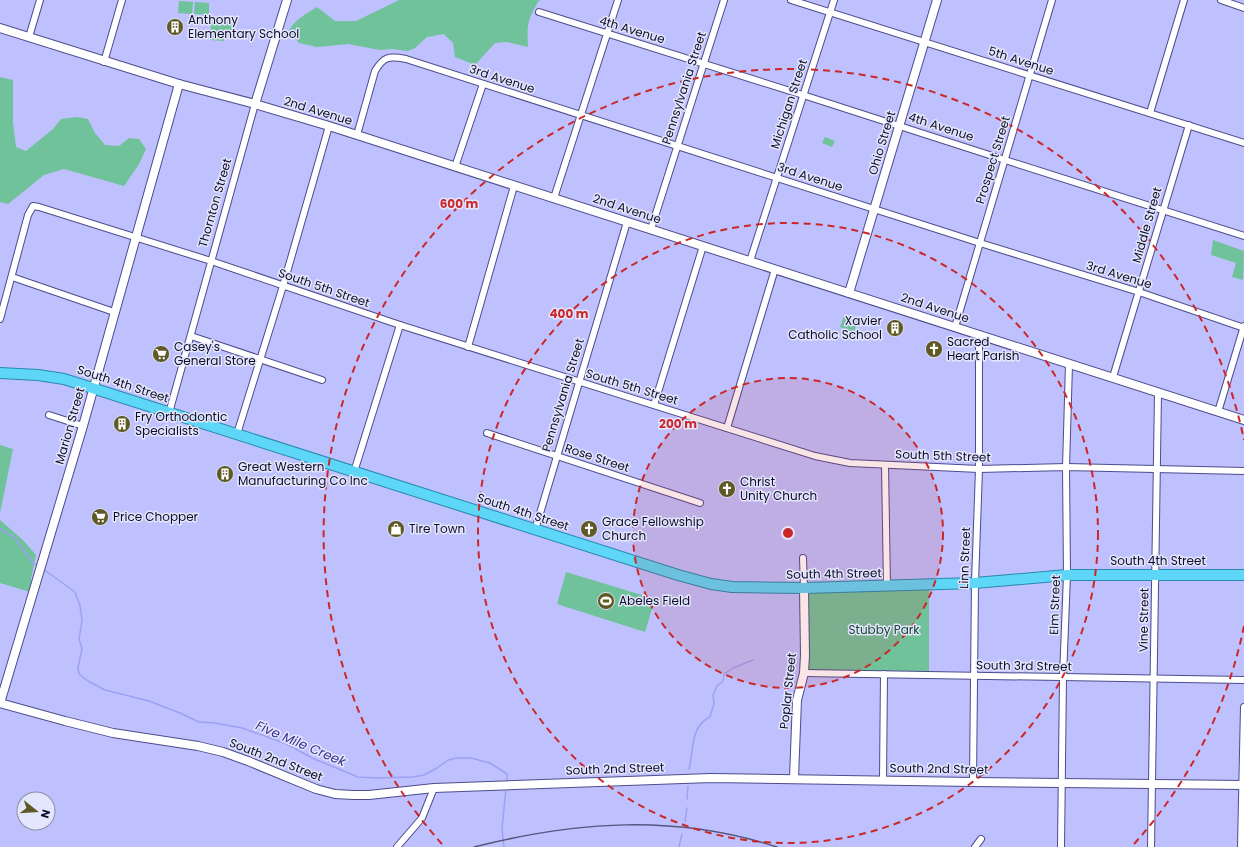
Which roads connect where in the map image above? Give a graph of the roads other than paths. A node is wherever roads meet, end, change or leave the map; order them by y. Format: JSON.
{"nodes":[{"id":1,"x":40,"y":0,"type":"edge"},
{"id":2,"x":122,"y":0,"type":"edge"},
{"id":3,"x":287,"y":0,"type":"edge"},
{"id":4,"x":618,"y":0,"type":"edge"},
{"id":5,"x":724,"y":0,"type":"edge"},
{"id":6,"x":791,"y":0,"type":"edge"},
{"id":7,"x":834,"y":0,"type":"edge"},
{"id":8,"x":937,"y":0,"type":"edge"},
{"id":9,"x":1052,"y":0,"type":"edge"},
{"id":10,"x":1184,"y":0,"type":"edge"},
{"id":11,"x":1221,"y":0,"type":"edge"},
{"id":12,"x":1241,"y":5,"type":"edge"},
{"id":13,"x":539,"y":12,"type":"dead end"},
{"id":14,"x":830,"y":12,"type":"junction"},
{"id":15,"x":0,"y":28,"type":"edge"},
{"id":16,"x":607,"y":34,"type":"junction"},
{"id":17,"x":29,"y":37,"type":"junction"},
{"id":18,"x":925,"y":42,"type":"junction"},
{"id":19,"x":104,"y":62,"type":"junction"},
{"id":20,"x":704,"y":63,"type":"junction"},
{"id":21,"x":1030,"y":75,"type":"junction"},
{"id":22,"x":178,"y":84,"type":"junction"},
{"id":23,"x":483,"y":84,"type":"junction"},
{"id":24,"x":803,"y":94,"type":"junction"},
{"id":25,"x":255,"y":104,"type":"junction"},
{"id":26,"x":1150,"y":113,"type":"junction"},
{"id":27,"x":581,"y":116,"type":"junction"},
{"id":28,"x":329,"y":126,"type":"junction"},
{"id":29,"x":900,"y":126,"type":"junction"},
{"id":30,"x":1189,"y":126,"type":"junction"},
{"id":31,"x":357,"y":135,"type":"junction"},
{"id":32,"x":1244,"y":143,"type":"edge"},
{"id":33,"x":677,"y":146,"type":"junction"},
{"id":34,"x":1004,"y":160,"type":"junction"},
{"id":35,"x":455,"y":166,"type":"junction"},
{"id":36,"x":777,"y":178,"type":"junction"},
{"id":37,"x":514,"y":186,"type":"junction"},
{"id":38,"x":554,"y":198,"type":"junction"},
{"id":39,"x":875,"y":209,"type":"junction"},
{"id":40,"x":1163,"y":210,"type":"junction"},
{"id":41,"x":627,"y":222,"type":"junction"},
{"id":42,"x":651,"y":229,"type":"junction"},
{"id":43,"x":135,"y":236,"type":"junction"},
{"id":44,"x":1244,"y":236,"type":"edge"},
{"id":45,"x":980,"y":243,"type":"junction"},
{"id":46,"x":703,"y":246,"type":"junction"},
{"id":47,"x":211,"y":261,"type":"junction"},
{"id":48,"x":750,"y":261,"type":"junction"},
{"id":49,"x":775,"y":269,"type":"junction"},
{"id":50,"x":12,"y":277,"type":"junction"},
{"id":51,"x":283,"y":286,"type":"junction"},
{"id":52,"x":1139,"y":292,"type":"junction"},
{"id":53,"x":849,"y":293,"type":"junction"},
{"id":54,"x":114,"y":312,"type":"junction"},
{"id":55,"x":0,"y":319,"type":"edge"},
{"id":56,"x":400,"y":325,"type":"junction"},
{"id":57,"x":955,"y":327,"type":"junction"},
{"id":58,"x":1244,"y":327,"type":"edge"},
{"id":59,"x":979,"y":334,"type":"junction"},
{"id":60,"x":191,"y":336,"type":"junction"},
{"id":61,"x":468,"y":347,"type":"junction"},
{"id":62,"x":260,"y":359,"type":"junction"},
{"id":63,"x":1069,"y":364,"type":"junction"},
{"id":64,"x":0,"y":373,"type":"edge"},
{"id":65,"x":1113,"y":377,"type":"junction"},
{"id":66,"x":322,"y":380,"type":"dead end"},
{"id":67,"x":579,"y":382,"type":"junction"},
{"id":68,"x":93,"y":388,"type":"junction"},
{"id":69,"x":1158,"y":393,"type":"junction"},
{"id":70,"x":654,"y":405,"type":"junction"},
{"id":71,"x":169,"y":412,"type":"junction"},
{"id":72,"x":1218,"y":412,"type":"junction"},
{"id":73,"x":49,"y":415,"type":"dead end"},
{"id":74,"x":1244,"y":420,"type":"edge"},
{"id":75,"x":83,"y":426,"type":"junction"},
{"id":76,"x":727,"y":428,"type":"junction"},
{"id":77,"x":487,"y":433,"type":"dead end"},
{"id":78,"x":237,"y":434,"type":"junction"},
{"id":79,"x":557,"y":457,"type":"junction"},
{"id":80,"x":885,"y":465,"type":"junction"},
{"id":81,"x":1066,"y":468,"type":"junction"},
{"id":82,"x":979,"y":469,"type":"junction"},
{"id":83,"x":1156,"y":469,"type":"junction"},
{"id":84,"x":1244,"y":470,"type":"edge"},
{"id":85,"x":354,"y":472,"type":"junction"},
{"id":86,"x":700,"y":503,"type":"dead end"},
{"id":87,"x":535,"y":530,"type":"junction"},
{"id":88,"x":803,"y":558,"type":"dead end"},
{"id":89,"x":1155,"y":574,"type":"junction"},
{"id":90,"x":1244,"y":574,"type":"edge"},
{"id":91,"x":1067,"y":575,"type":"junction"},
{"id":92,"x":974,"y":583,"type":"junction"},
{"id":93,"x":886,"y":586,"type":"junction"},
{"id":94,"x":804,"y":588,"type":"junction"},
{"id":95,"x":804,"y":673,"type":"junction"},
{"id":96,"x":884,"y":674,"type":"junction"},
{"id":97,"x":974,"y":676,"type":"junction"},
{"id":98,"x":1063,"y":677,"type":"junction"},
{"id":99,"x":1154,"y":679,"type":"junction"},
{"id":100,"x":1244,"y":680,"type":"edge"},
{"id":101,"x":0,"y":703,"type":"edge"},
{"id":102,"x":1244,"y":707,"type":"edge"},
{"id":103,"x":794,"y":778,"type":"junction"},
{"id":104,"x":883,"y":780,"type":"junction"},
{"id":105,"x":973,"y":782,"type":"junction"},
{"id":106,"x":1062,"y":783,"type":"junction"},
{"id":107,"x":1153,"y":784,"type":"junction"},
{"id":108,"x":1243,"y":785,"type":"edge"},
{"id":109,"x":434,"y":788,"type":"junction"},
{"id":110,"x":981,"y":839,"type":"dead end"},
{"id":111,"x":397,"y":847,"type":"edge"},
{"id":112,"x":975,"y":847,"type":"edge"},
{"id":113,"x":1061,"y":847,"type":"edge"},
{"id":114,"x":1151,"y":847,"type":"edge"},
{"id":115,"x":1241,"y":847,"type":"edge"}],
"edges":[{"from":1,"to":17,"type":"street"},
{"from":2,"to":19,"type":"street"},
{"from":3,"to":25,"type":"street","name":"Thornton Street"},
{"from":4,"to":16,"type":"street"},
{"from":5,"to":20,"type":"street","name":"Pennsylvania Street"},
{"from":6,"to":14,"type":"street","name":"5th Avenue"},
{"from":7,"to":14,"type":"street","name":"Michigan Street"},
{"from":8,"to":18,"type":"street","name":"Ohio Street"},
{"from":9,"to":21,"type":"street","name":"Prospect Street"},
{"from":10,"to":26,"type":"street"},
{"from":11,"to":12,"type":"street"},
{"from":13,"to":16,"type":"street","name":"4th Avenue"},
{"from":14,"to":18,"type":"street","name":"5th Avenue"},
{"from":14,"to":24,"type":"street","name":"Michigan Street"},
{"from":15,"to":17,"type":"street","name":"2nd Avenue"},
{"from":16,"to":20,"type":"street","name":"4th Avenue"},
{"from":16,"to":27,"type":"street"},
{"from":17,"to":19,"type":"street","name":"2nd Avenue"},
{"from":18,"to":21,"type":"street","name":"5th Avenue"},
{"from":18,"to":29,"type":"street","name":"Ohio Street"},
{"from":19,"to":22,"type":"street","name":"2nd Avenue"},
{"from":20,"to":24,"type":"street","name":"4th Avenue"},
{"from":20,"to":33,"type":"street","name":"Pennsylvania Street"},
{"from":21,"to":26,"type":"street","name":"5th Avenue"},
{"from":21,"to":34,"type":"street","name":"Prospect Street"},
{"from":22,"to":25,"type":"street","name":"2nd Avenue"},
{"from":22,"to":43,"type":"street","name":"Marion Street"},
{"from":23,"to":27,"type":"street","name":"3rd Avenue"},
{"from":23,"to":31,"type":"street","name":"3rd Avenue"},
{"from":23,"to":35,"type":"street"},
{"from":24,"to":29,"type":"street","name":"4th Avenue"},
{"from":24,"to":36,"type":"street","name":"Michigan Street"},
{"from":25,"to":28,"type":"street","name":"2nd Avenue"},
{"from":25,"to":47,"type":"street","name":"Thornton Street"},
{"from":26,"to":30,"type":"street","name":"5th Avenue"},
{"from":27,"to":33,"type":"street","name":"3rd Avenue"},
{"from":27,"to":38,"type":"street"},
{"from":28,"to":31,"type":"street","name":"2nd Avenue"},
{"from":28,"to":51,"type":"street"},
{"from":29,"to":34,"type":"street","name":"4th Avenue"},
{"from":29,"to":39,"type":"street","name":"Ohio Street"},
{"from":30,"to":32,"type":"street","name":"5th Avenue"},
{"from":30,"to":40,"type":"street","name":"Middle Street"},
{"from":31,"to":35,"type":"street","name":"2nd Avenue"},
{"from":33,"to":36,"type":"street","name":"3rd Avenue"},
{"from":33,"to":42,"type":"street","name":"Pennsylvania Street"},
{"from":34,"to":40,"type":"street","name":"4th Avenue"},
{"from":34,"to":45,"type":"street","name":"Prospect Street"},
{"from":35,"to":37,"type":"street","name":"2nd Avenue"},
{"from":36,"to":39,"type":"street","name":"3rd Avenue"},
{"from":36,"to":48,"type":"street","name":"Michigan Street"},
{"from":37,"to":38,"type":"street","name":"2nd Avenue"},
{"from":37,"to":61,"type":"street"},
{"from":38,"to":41,"type":"street","name":"2nd Avenue"},
{"from":39,"to":45,"type":"street","name":"3rd Avenue"},
{"from":39,"to":53,"type":"street","name":"Ohio Street"},
{"from":40,"to":44,"type":"street","name":"4th Avenue"},
{"from":40,"to":52,"type":"street","name":"Middle Street"},
{"from":41,"to":42,"type":"street","name":"2nd Avenue"},
{"from":41,"to":67,"type":"street","name":"Pennsylvania Street"},
{"from":42,"to":46,"type":"street","name":"2nd Avenue"},
{"from":43,"to":47,"type":"street","name":"South 5th Street"},
{"from":43,"to":50,"type":"street","name":"South 5th Street"},
{"from":43,"to":54,"type":"street","name":"Marion Street"},
{"from":45,"to":52,"type":"street","name":"3rd Avenue"},
{"from":45,"to":57,"type":"street","name":"Prospect Street"},
{"from":46,"to":48,"type":"street","name":"2nd Avenue"},
{"from":46,"to":70,"type":"street"},
{"from":47,"to":51,"type":"street","name":"South 5th Street"},
{"from":47,"to":60,"type":"street","name":"Thornton Street"},
{"from":48,"to":49,"type":"street","name":"2nd Avenue"},
{"from":49,"to":53,"type":"street","name":"2nd Avenue"},
{"from":49,"to":76,"type":"street"},
{"from":50,"to":54,"type":"street"},
{"from":50,"to":55,"type":"street"},
{"from":51,"to":56,"type":"street","name":"South 5th Street"},
{"from":51,"to":62,"type":"street"},
{"from":52,"to":58,"type":"street","name":"3rd Avenue"},
{"from":52,"to":65,"type":"street","name":"Middle Street"},
{"from":53,"to":57,"type":"street","name":"2nd Avenue"},
{"from":54,"to":68,"type":"street","name":"Marion Street"},
{"from":56,"to":61,"type":"street","name":"South 5th Street"},
{"from":56,"to":85,"type":"street"},
{"from":57,"to":59,"type":"street","name":"2nd Avenue"},
{"from":58,"to":72,"type":"street"},
{"from":59,"to":63,"type":"street","name":"2nd Avenue"},
{"from":59,"to":82,"type":"street","name":"Linn Street"},
{"from":60,"to":62,"type":"street"},
{"from":60,"to":71,"type":"street","name":"Thornton Street"},
{"from":61,"to":67,"type":"street","name":"South 5th Street"},
{"from":62,"to":66,"type":"street"},
{"from":62,"to":78,"type":"street"},
{"from":63,"to":65,"type":"street","name":"2nd Avenue"},
{"from":63,"to":81,"type":"street","name":"Elm Street"},
{"from":64,"to":68,"type":"highway","name":"South 4th Street"},
{"from":65,"to":69,"type":"street","name":"2nd Avenue"},
{"from":67,"to":70,"type":"street","name":"South 5th Street"},
{"from":67,"to":79,"type":"street","name":"Pennsylvania Street"},
{"from":68,"to":71,"type":"highway","name":"South 4th Street"},
{"from":68,"to":75,"type":"street","name":"Marion Street"},
{"from":69,"to":72,"type":"street","name":"2nd Avenue"},
{"from":69,"to":83,"type":"street","name":"Vine Street"},
{"from":70,"to":76,"type":"street","name":"South 5th Street"},
{"from":71,"to":78,"type":"highway","name":"South 4th Street"},
{"from":72,"to":74,"type":"street","name":"2nd Avenue"},
{"from":73,"to":75,"type":"street"},
{"from":75,"to":101,"type":"street","name":"Marion Street"},
{"from":76,"to":80,"type":"street","name":"South 5th Street"},
{"from":77,"to":79,"type":"street","name":"Rose Street"},
{"from":78,"to":85,"type":"highway","name":"South 4th Street"},
{"from":79,"to":86,"type":"street","name":"Rose Street"},
{"from":79,"to":87,"type":"street","name":"Pennsylvania Street"},
{"from":80,"to":82,"type":"street","name":"South 5th Street"},
{"from":80,"to":93,"type":"street"},
{"from":81,"to":82,"type":"street","name":"South 5th Street"},
{"from":81,"to":83,"type":"street","name":"South 5th Street"},
{"from":81,"to":91,"type":"street","name":"Elm Street"},
{"from":82,"to":92,"type":"street","name":"Linn Street"},
{"from":83,"to":84,"type":"street","name":"South 5th Street"},
{"from":83,"to":89,"type":"street","name":"Vine Street"},
{"from":85,"to":87,"type":"highway","name":"South 4th Street"},
{"from":87,"to":94,"type":"highway","name":"South 4th Street"},
{"from":88,"to":94,"type":"street","name":"Poplar Street"},
{"from":89,"to":90,"type":"highway","name":"South 4th Street"},
{"from":89,"to":91,"type":"highway","name":"South 4th Street"},
{"from":89,"to":99,"type":"street","name":"Vine Street"},
{"from":91,"to":92,"type":"highway","name":"South 4th Street"},
{"from":91,"to":98,"type":"street","name":"Elm Street"},
{"from":92,"to":93,"type":"highway","name":"South 4th Street"},
{"from":92,"to":97,"type":"street","name":"Linn Street"},
{"from":93,"to":94,"type":"highway","name":"South 4th Street"},
{"from":94,"to":95,"type":"street","name":"Poplar Street"},
{"from":95,"to":96,"type":"street","name":"South 3rd Street"},
{"from":95,"to":103,"type":"street","name":"Poplar Street"},
{"from":96,"to":97,"type":"street","name":"South 3rd Street"},
{"from":96,"to":104,"type":"street"},
{"from":97,"to":98,"type":"street","name":"South 3rd Street"},
{"from":97,"to":105,"type":"street","name":"Linn Street"},
{"from":98,"to":99,"type":"street","name":"South 3rd Street"},
{"from":98,"to":106,"type":"street","name":"Elm Street"},
{"from":99,"to":100,"type":"street","name":"South 3rd Street"},
{"from":99,"to":107,"type":"street","name":"Vine Street"},
{"from":101,"to":109,"type":"street","name":"South 2nd Street"},
{"from":102,"to":108,"type":"street"},
{"from":103,"to":104,"type":"street","name":"South 2nd Street"},
{"from":103,"to":109,"type":"street","name":"South 2nd Street"},
{"from":104,"to":105,"type":"street","name":"South 2nd Street"},
{"from":105,"to":106,"type":"street","name":"South 2nd Street"},
{"from":106,"to":107,"type":"street","name":"South 2nd Street"},
{"from":106,"to":113,"type":"street","name":"Elm Street"},
{"from":107,"to":108,"type":"street","name":"South 2nd Street"},
{"from":107,"to":114,"type":"street","name":"Vine Street"},
{"from":108,"to":115,"type":"street"},
{"from":109,"to":111,"type":"street"},
{"from":110,"to":112,"type":"street"}]}
